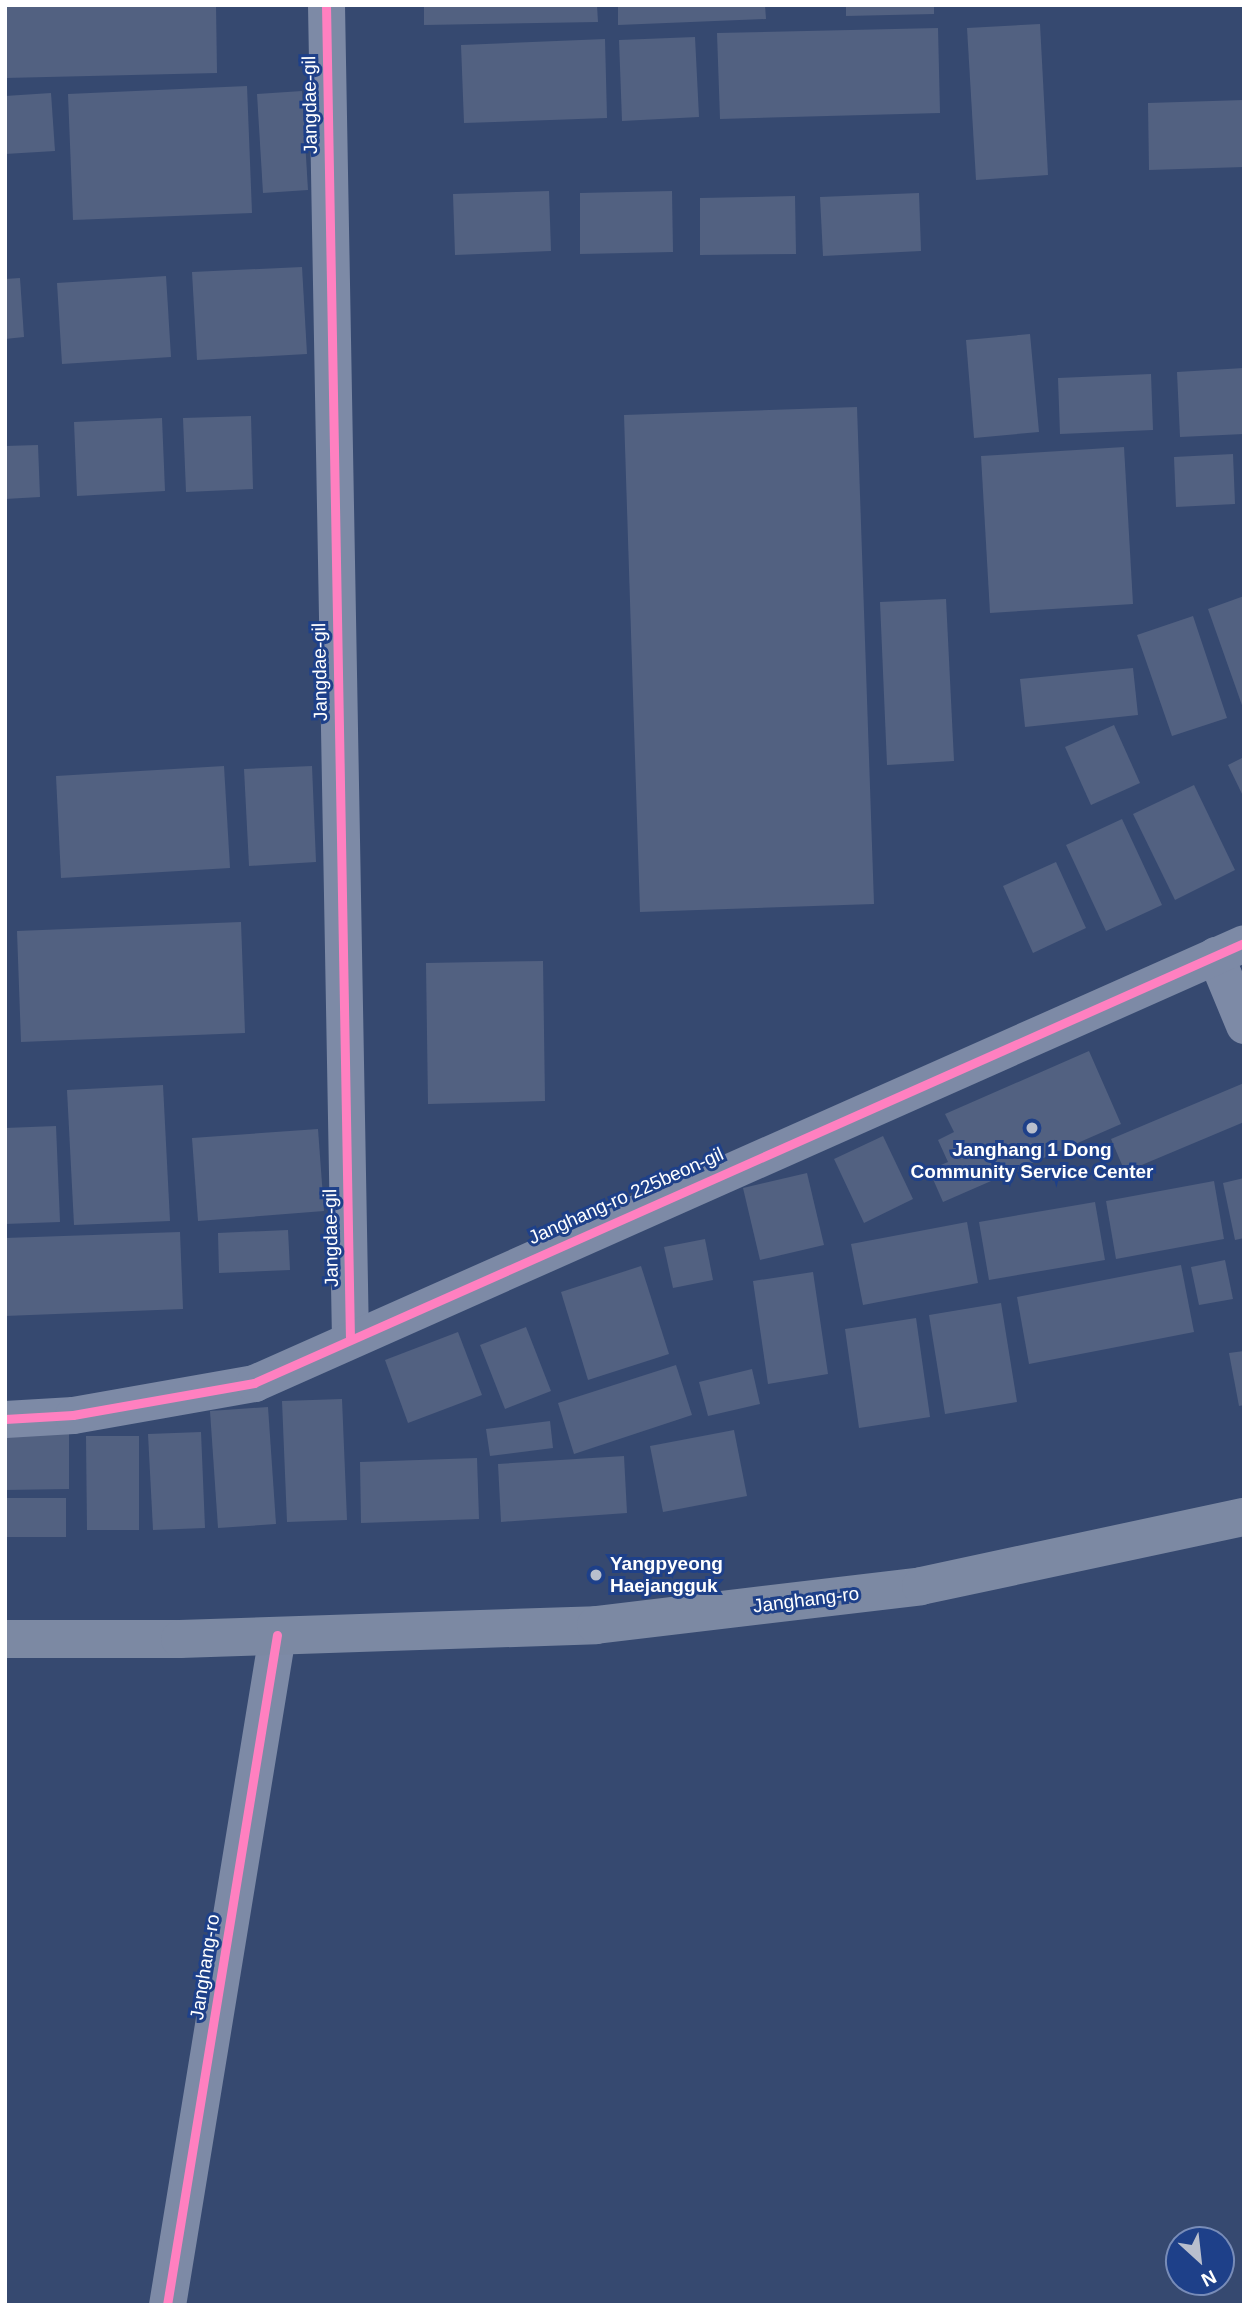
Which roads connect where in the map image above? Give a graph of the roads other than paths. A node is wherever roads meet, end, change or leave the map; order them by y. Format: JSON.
{"nodes":[{"id":1,"x":326,"y":5,"type":"edge"},
{"id":2,"x":1229,"y":949,"type":"edge"},
{"id":3,"x":1244,"y":1025,"type":"edge"},
{"id":4,"x":350,"y":1337,"type":"junction"},
{"id":5,"x":5,"y":1419,"type":"edge"},
{"id":6,"x":1244,"y":1517,"type":"edge"},
{"id":7,"x":277,"y":1635,"type":"junction"},
{"id":8,"x":5,"y":1639,"type":"edge"},
{"id":9,"x":167,"y":2305,"type":"edge"}],
"edges":[{"from":1,"to":4,"type":"street","name":"Jangdae-gil"},
{"from":2,"to":3,"type":"street"},
{"from":2,"to":4,"type":"street","name":"Janghang-ro 225beon-gil"},
{"from":4,"to":5,"type":"street","name":"Janghang-ro 225beon-gil"},
{"from":6,"to":7,"type":"main road","name":"Janghang-ro"},
{"from":7,"to":8,"type":"main road","name":"Janghang-ro"},
{"from":7,"to":9,"type":"street","name":"Janghang-ro"}]}
